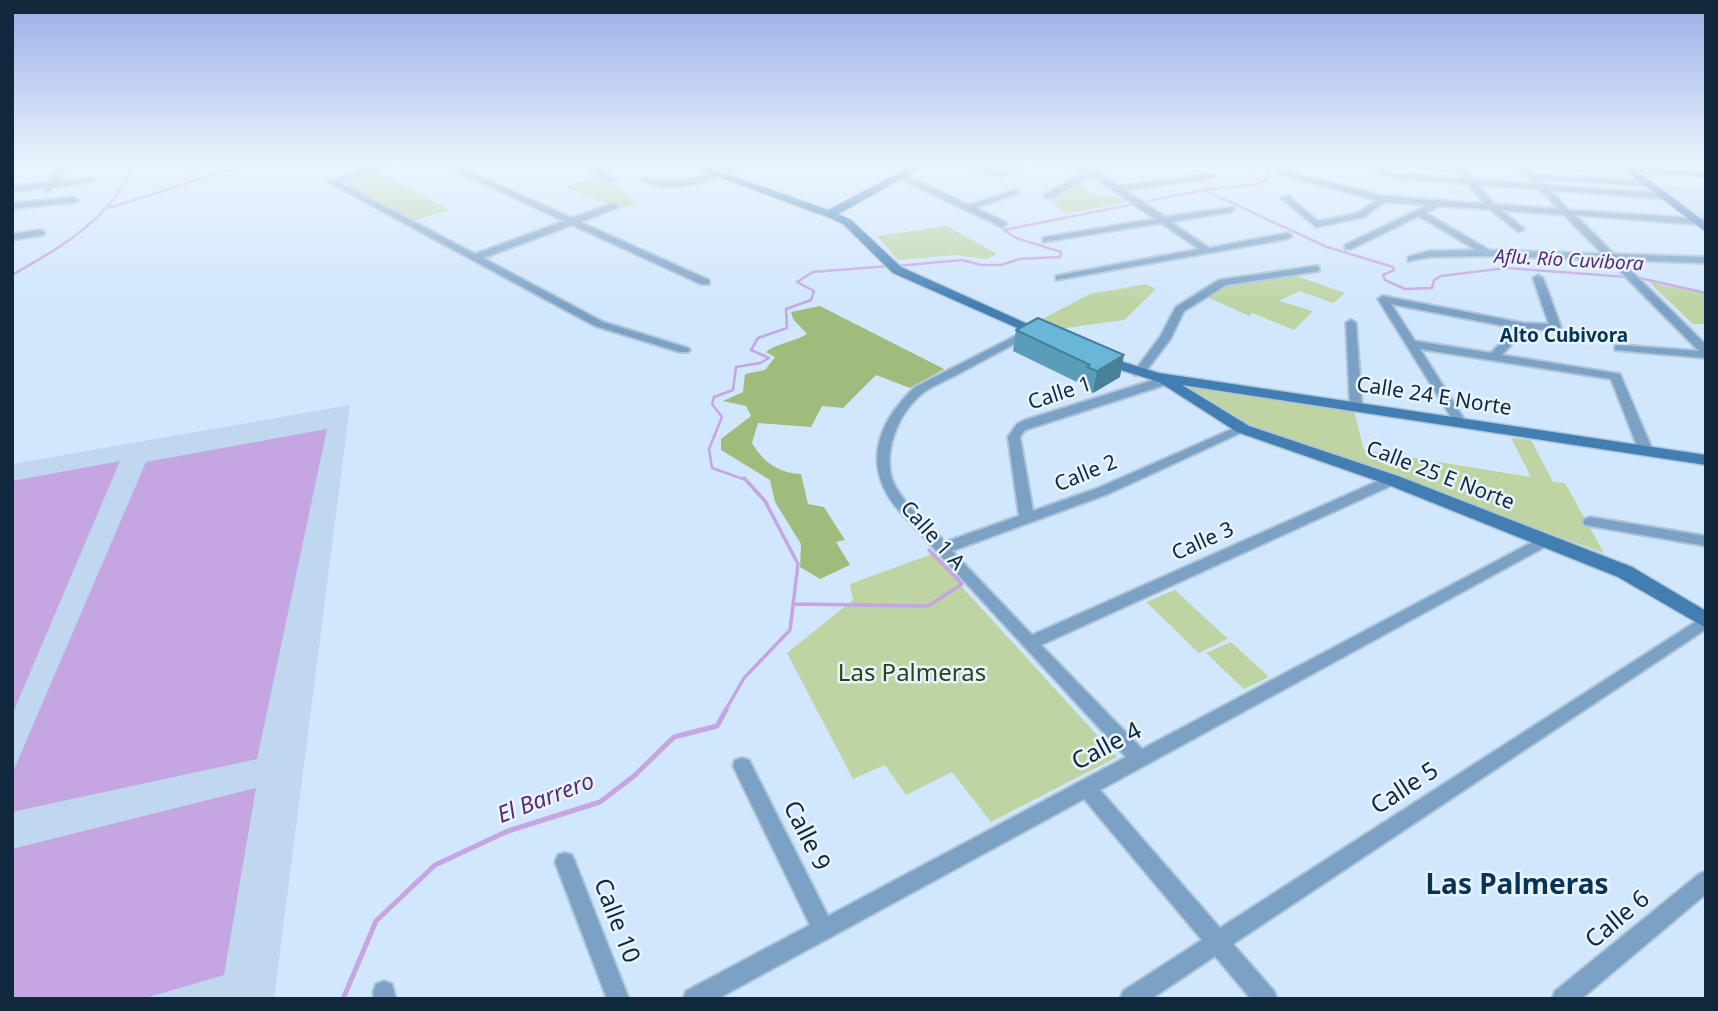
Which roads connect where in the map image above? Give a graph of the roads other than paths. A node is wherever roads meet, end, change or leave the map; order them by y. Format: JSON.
{"nodes":[{"id":1,"x":387,"y":211,"type":"edge"},
{"id":2,"x":547,"y":211,"type":"edge"},
{"id":3,"x":601,"y":211,"type":"edge"},
{"id":4,"x":821,"y":211,"type":"edge"},
{"id":5,"x":834,"y":211,"type":"edge"},
{"id":6,"x":976,"y":211,"type":"edge"},
{"id":7,"x":1149,"y":211,"type":"edge"},
{"id":8,"x":1218,"y":211,"type":"edge"},
{"id":9,"x":1300,"y":211,"type":"edge"},
{"id":10,"x":1365,"y":211,"type":"edge"},
{"id":11,"x":1497,"y":211,"type":"edge"},
{"id":12,"x":1546,"y":211,"type":"edge"},
{"id":13,"x":1684,"y":211,"type":"edge"},
{"id":14,"x":1419,"y":212,"type":"joint"},
{"id":15,"x":1569,"y":213,"type":"junction"},
{"id":16,"x":829,"y":214,"type":"junction"},
{"id":17,"x":1642,"y":217,"type":"junction"},
{"id":18,"x":1164,"y":221,"type":"junction"},
{"id":19,"x":572,"y":223,"type":"junction"},
{"id":20,"x":1002,"y":224,"type":"dead end"},
{"id":21,"x":1703,"y":224,"type":"edge"},
{"id":22,"x":1520,"y":229,"type":"dead end"},
{"id":23,"x":1657,"y":229,"type":"dead end"},
{"id":24,"x":40,"y":233,"type":"dead end"},
{"id":25,"x":1287,"y":236,"type":"dead end"},
{"id":26,"x":12,"y":237,"type":"edge"},
{"id":27,"x":1046,"y":240,"type":"dead end"},
{"id":28,"x":1348,"y":247,"type":"dead end"},
{"id":29,"x":1208,"y":251,"type":"junction"},
{"id":30,"x":1488,"y":253,"type":"junction"},
{"id":31,"x":1615,"y":257,"type":"junction"},
{"id":32,"x":474,"y":258,"type":"junction"},
{"id":33,"x":1410,"y":259,"type":"dead end"},
{"id":34,"x":1706,"y":260,"type":"edge"},
{"id":35,"x":1316,"y":268,"type":"dead end"},
{"id":36,"x":1060,"y":278,"type":"dead end"},
{"id":37,"x":1538,"y":278,"type":"dead end"},
{"id":38,"x":705,"y":282,"type":"dead end"},
{"id":39,"x":1352,"y":323,"type":"dead end"},
{"id":40,"x":1522,"y":326,"type":"junction"},
{"id":41,"x":1034,"y":330,"type":"junction"},
{"id":42,"x":1056,"y":339,"type":"edge"},
{"id":43,"x":1693,"y":339,"type":"junction"},
{"id":44,"x":1706,"y":340,"type":"edge"},
{"id":45,"x":1411,"y":344,"type":"junction"},
{"id":46,"x":1619,"y":348,"type":"dead end"},
{"id":47,"x":684,"y":351,"type":"dead end"},
{"id":48,"x":1089,"y":354,"type":"edge"},
{"id":49,"x":1706,"y":354,"type":"edge"},
{"id":50,"x":1494,"y":357,"type":"junction"},
{"id":51,"x":1139,"y":373,"type":"junction"},
{"id":52,"x":1160,"y":379,"type":"junction"},
{"id":53,"x":1356,"y":407,"type":"junction"},
{"id":54,"x":1460,"y":422,"type":"junction"},
{"id":55,"x":1243,"y":429,"type":"junction"},
{"id":56,"x":1647,"y":451,"type":"junction"},
{"id":57,"x":1706,"y":460,"type":"edge"},
{"id":58,"x":1392,"y":480,"type":"junction"},
{"id":59,"x":1027,"y":520,"type":"junction"},
{"id":60,"x":1590,"y":522,"type":"dead end"},
{"id":61,"x":1545,"y":541,"type":"junction"},
{"id":62,"x":1706,"y":541,"type":"edge"},
{"id":63,"x":942,"y":549,"type":"junction"},
{"id":64,"x":1706,"y":621,"type":"edge"},
{"id":65,"x":1030,"y":643,"type":"junction"},
{"id":66,"x":1139,"y":758,"type":"junction"},
{"id":67,"x":742,"y":766,"type":"dead end"},
{"id":68,"x":1086,"y":787,"type":"junction"},
{"id":69,"x":565,"y":862,"type":"dead end"},
{"id":70,"x":1706,"y":881,"type":"edge"},
{"id":71,"x":823,"y":929,"type":"junction"},
{"id":72,"x":1218,"y":941,"type":"junction"},
{"id":73,"x":618,"y":999,"type":"edge"},
{"id":74,"x":694,"y":999,"type":"edge"},
{"id":75,"x":1131,"y":999,"type":"edge"},
{"id":76,"x":1266,"y":999,"type":"edge"},
{"id":77,"x":1563,"y":999,"type":"edge"}],
"edges":[{"from":1,"to":32,"type":"street"},
{"from":2,"to":19,"type":"street"},
{"from":3,"to":19,"type":"street"},
{"from":4,"to":16,"type":"main road"},
{"from":5,"to":16,"type":"main road"},
{"from":6,"to":20,"type":"street"},
{"from":7,"to":18,"type":"street"},
{"from":8,"to":18,"type":"street"},
{"from":9,"to":10,"type":"street"},
{"from":11,"to":22,"type":"street"},
{"from":12,"to":15,"type":"street"},
{"from":13,"to":21,"type":"main road"},
{"from":14,"to":28,"type":"street"},
{"from":14,"to":30,"type":"street"},
{"from":15,"to":17,"type":"street"},
{"from":15,"to":31,"type":"street"},
{"from":16,"to":41,"type":"main road"},
{"from":17,"to":21,"type":"street"},
{"from":17,"to":23,"type":"street"},
{"from":18,"to":27,"type":"street"},
{"from":18,"to":29,"type":"street"},
{"from":19,"to":32,"type":"street"},
{"from":19,"to":38,"type":"street"},
{"from":24,"to":26,"type":"street"},
{"from":25,"to":29,"type":"street"},
{"from":29,"to":36,"type":"street"},
{"from":30,"to":31,"type":"street"},
{"from":30,"to":33,"type":"street"},
{"from":31,"to":34,"type":"street"},
{"from":31,"to":43,"type":"street"},
{"from":32,"to":47,"type":"street"},
{"from":35,"to":51,"type":"street"},
{"from":37,"to":40,"type":"street"},
{"from":39,"to":53,"type":"street"},
{"from":40,"to":45,"type":"street"},
{"from":40,"to":50,"type":"street"},
{"from":41,"to":42,"type":"main road"},
{"from":41,"to":63,"type":"street","name":"Calle 1 A"},
{"from":43,"to":44,"type":"street"},
{"from":43,"to":49,"type":"street"},
{"from":45,"to":50,"type":"street"},
{"from":45,"to":54,"type":"street"},
{"from":46,"to":49,"type":"street"},
{"from":48,"to":51,"type":"main road"},
{"from":50,"to":56,"type":"street"},
{"from":51,"to":52,"type":"main road"},
{"from":52,"to":53,"type":"main road","name":"Calle 24 E Norte"},
{"from":52,"to":55,"type":"main road","name":"Calle 25 E Norte"},
{"from":52,"to":59,"type":"street","name":"Calle 1"},
{"from":53,"to":54,"type":"main road","name":"Calle 24 E Norte"},
{"from":54,"to":56,"type":"main road","name":"Calle 24 E Norte"},
{"from":55,"to":58,"type":"main road","name":"Calle 25 E Norte"},
{"from":55,"to":59,"type":"street","name":"Calle 2"},
{"from":56,"to":57,"type":"main road","name":"Calle 24 E Norte"},
{"from":58,"to":61,"type":"main road","name":"Calle 25 E Norte"},
{"from":58,"to":65,"type":"street","name":"Calle 3"},
{"from":59,"to":63,"type":"street","name":"Calle 2"},
{"from":60,"to":62,"type":"street"},
{"from":61,"to":64,"type":"main road","name":"Calle 25 E Norte"},
{"from":61,"to":66,"type":"street","name":"Calle 4"},
{"from":63,"to":65,"type":"street","name":"Calle 1 A"},
{"from":64,"to":72,"type":"street","name":"Calle 5"},
{"from":65,"to":66,"type":"street","name":"Calle 1 A"},
{"from":66,"to":68,"type":"street","name":"Calle 4"},
{"from":67,"to":71,"type":"street","name":"Calle 9"},
{"from":68,"to":71,"type":"street","name":"Calle 4"},
{"from":68,"to":72,"type":"street"},
{"from":69,"to":73,"type":"street","name":"Calle 10"},
{"from":70,"to":77,"type":"street","name":"Calle 6"},
{"from":71,"to":74,"type":"street","name":"Calle 4"},
{"from":72,"to":75,"type":"street","name":"Calle 5"},
{"from":72,"to":76,"type":"street"}]}
